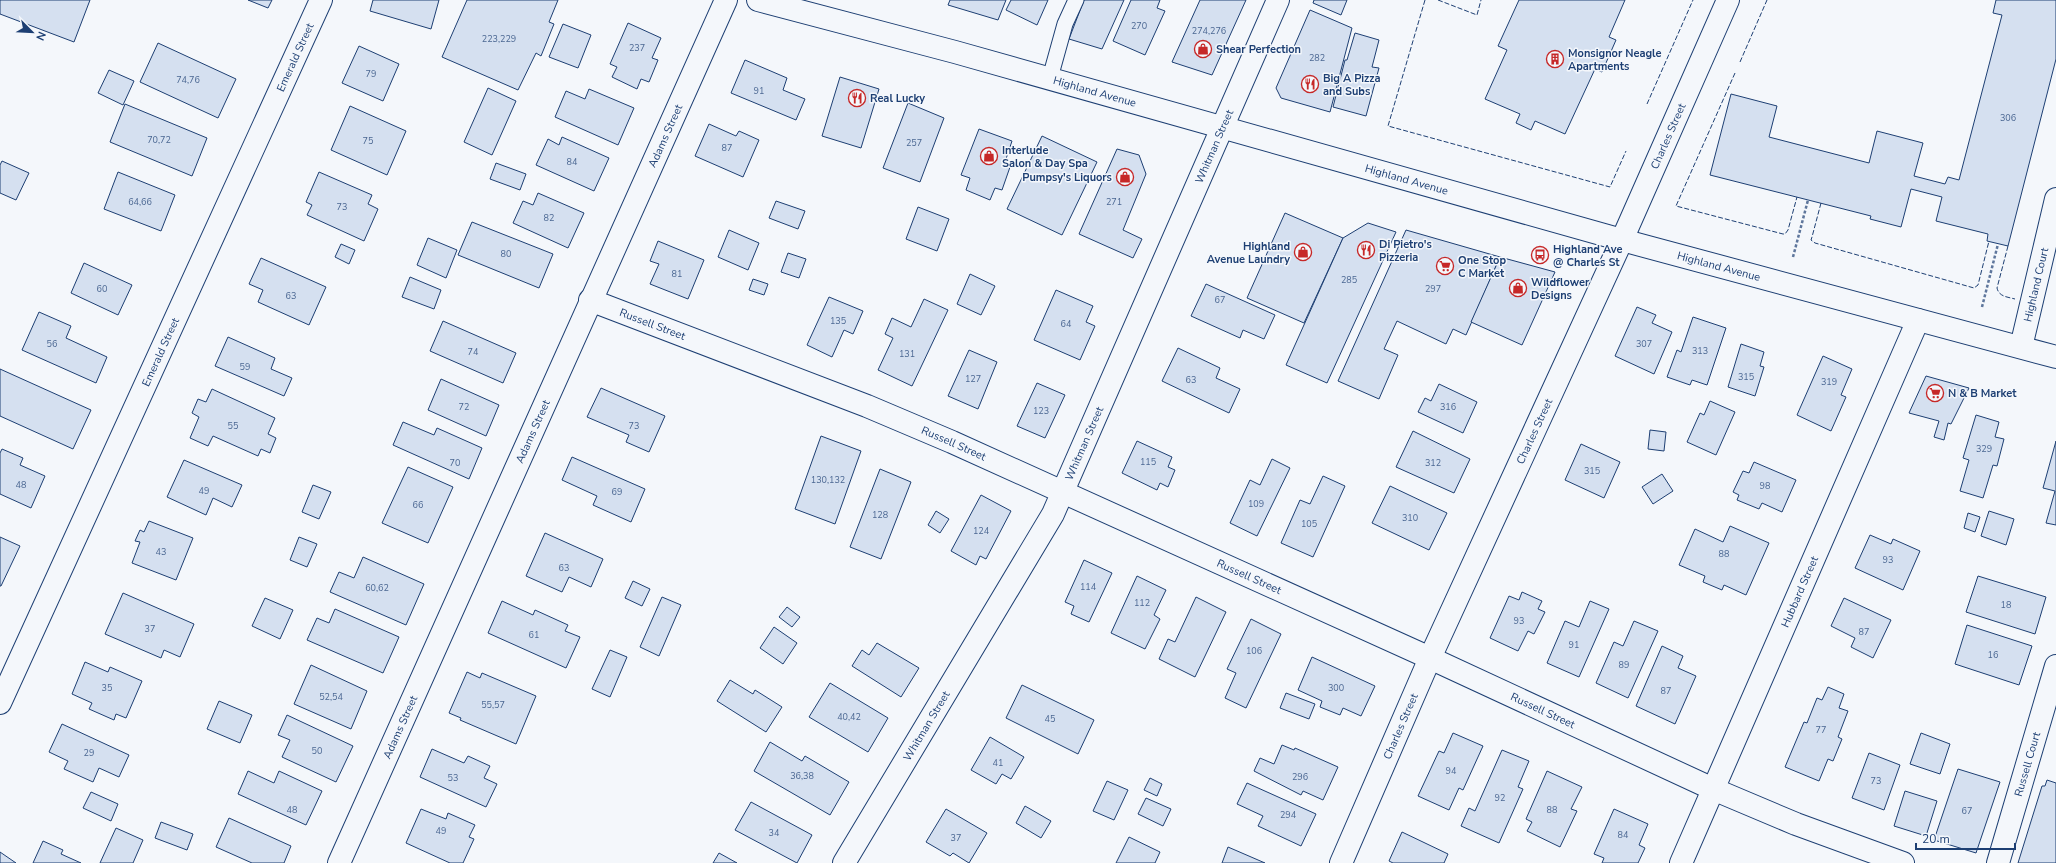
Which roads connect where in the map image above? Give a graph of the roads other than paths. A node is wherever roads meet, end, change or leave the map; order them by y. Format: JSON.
{"nodes":[{"id":1,"x":321,"y":0,"type":"edge"},
{"id":2,"x":726,"y":0,"type":"edge"},
{"id":3,"x":758,"y":0,"type":"edge"},
{"id":4,"x":1076,"y":0,"type":"edge"},
{"id":5,"x":1278,"y":0,"type":"edge"},
{"id":6,"x":1728,"y":0,"type":"edge"},
{"id":7,"x":1050,"y":78,"type":"junction"},
{"id":8,"x":1222,"y":127,"type":"junction"},
{"id":9,"x":2056,"y":199,"type":"edge"},
{"id":10,"x":1622,"y":240,"type":"junction"},
{"id":11,"x":590,"y":300,"type":"junction"},
{"id":12,"x":1918,"y":320,"type":"junction"},
{"id":13,"x":2021,"y":347,"type":"junction"},
{"id":14,"x":2056,"y":357,"type":"edge"},
{"id":15,"x":1063,"y":492,"type":"junction"},
{"id":16,"x":1430,"y":658,"type":"junction"},
{"id":17,"x":2056,"y":666,"type":"edge"},
{"id":18,"x":0,"y":703,"type":"edge"},
{"id":19,"x":1713,"y":789,"type":"junction"},
{"id":20,"x":339,"y":863,"type":"edge"},
{"id":21,"x":844,"y":863,"type":"edge"},
{"id":22,"x":1341,"y":863,"type":"edge"},
{"id":23,"x":1681,"y":863,"type":"edge"},
{"id":24,"x":1903,"y":863,"type":"edge"},
{"id":25,"x":1998,"y":863,"type":"edge"}],
"edges":[{"from":1,"to":18,"type":"street","name":"Emerald Street"},
{"from":2,"to":11,"type":"street","name":"Adams Street"},
{"from":3,"to":7,"type":"street","name":"Highland Avenue"},
{"from":4,"to":7,"type":"lane"},
{"from":5,"to":8,"type":"street","name":"Whitman Street"},
{"from":6,"to":10,"type":"street","name":"Charles Street"},
{"from":7,"to":8,"type":"street","name":"Highland Avenue"},
{"from":8,"to":10,"type":"street","name":"Highland Avenue"},
{"from":8,"to":15,"type":"street","name":"Whitman Street"},
{"from":9,"to":13,"type":"street","name":"Highland Court"},
{"from":10,"to":12,"type":"street","name":"Highland Avenue"},
{"from":10,"to":16,"type":"street","name":"Charles Street"},
{"from":11,"to":15,"type":"street","name":"Russell Street"},
{"from":11,"to":20,"type":"street","name":"Adams Street"},
{"from":12,"to":13,"type":"street","name":"Highland Avenue"},
{"from":12,"to":19,"type":"street","name":"Hubbard Street"},
{"from":13,"to":14,"type":"street","name":"Highland Avenue"},
{"from":15,"to":16,"type":"street","name":"Russell Street"},
{"from":15,"to":21,"type":"street","name":"Whitman Street"},
{"from":16,"to":19,"type":"street","name":"Russell Street"},
{"from":16,"to":22,"type":"street","name":"Charles Street"},
{"from":17,"to":25,"type":"street","name":"Russell Court"},
{"from":19,"to":23,"type":"street","name":"Hubbard Street"},
{"from":19,"to":24,"type":"street","name":"Russell Street"}]}
